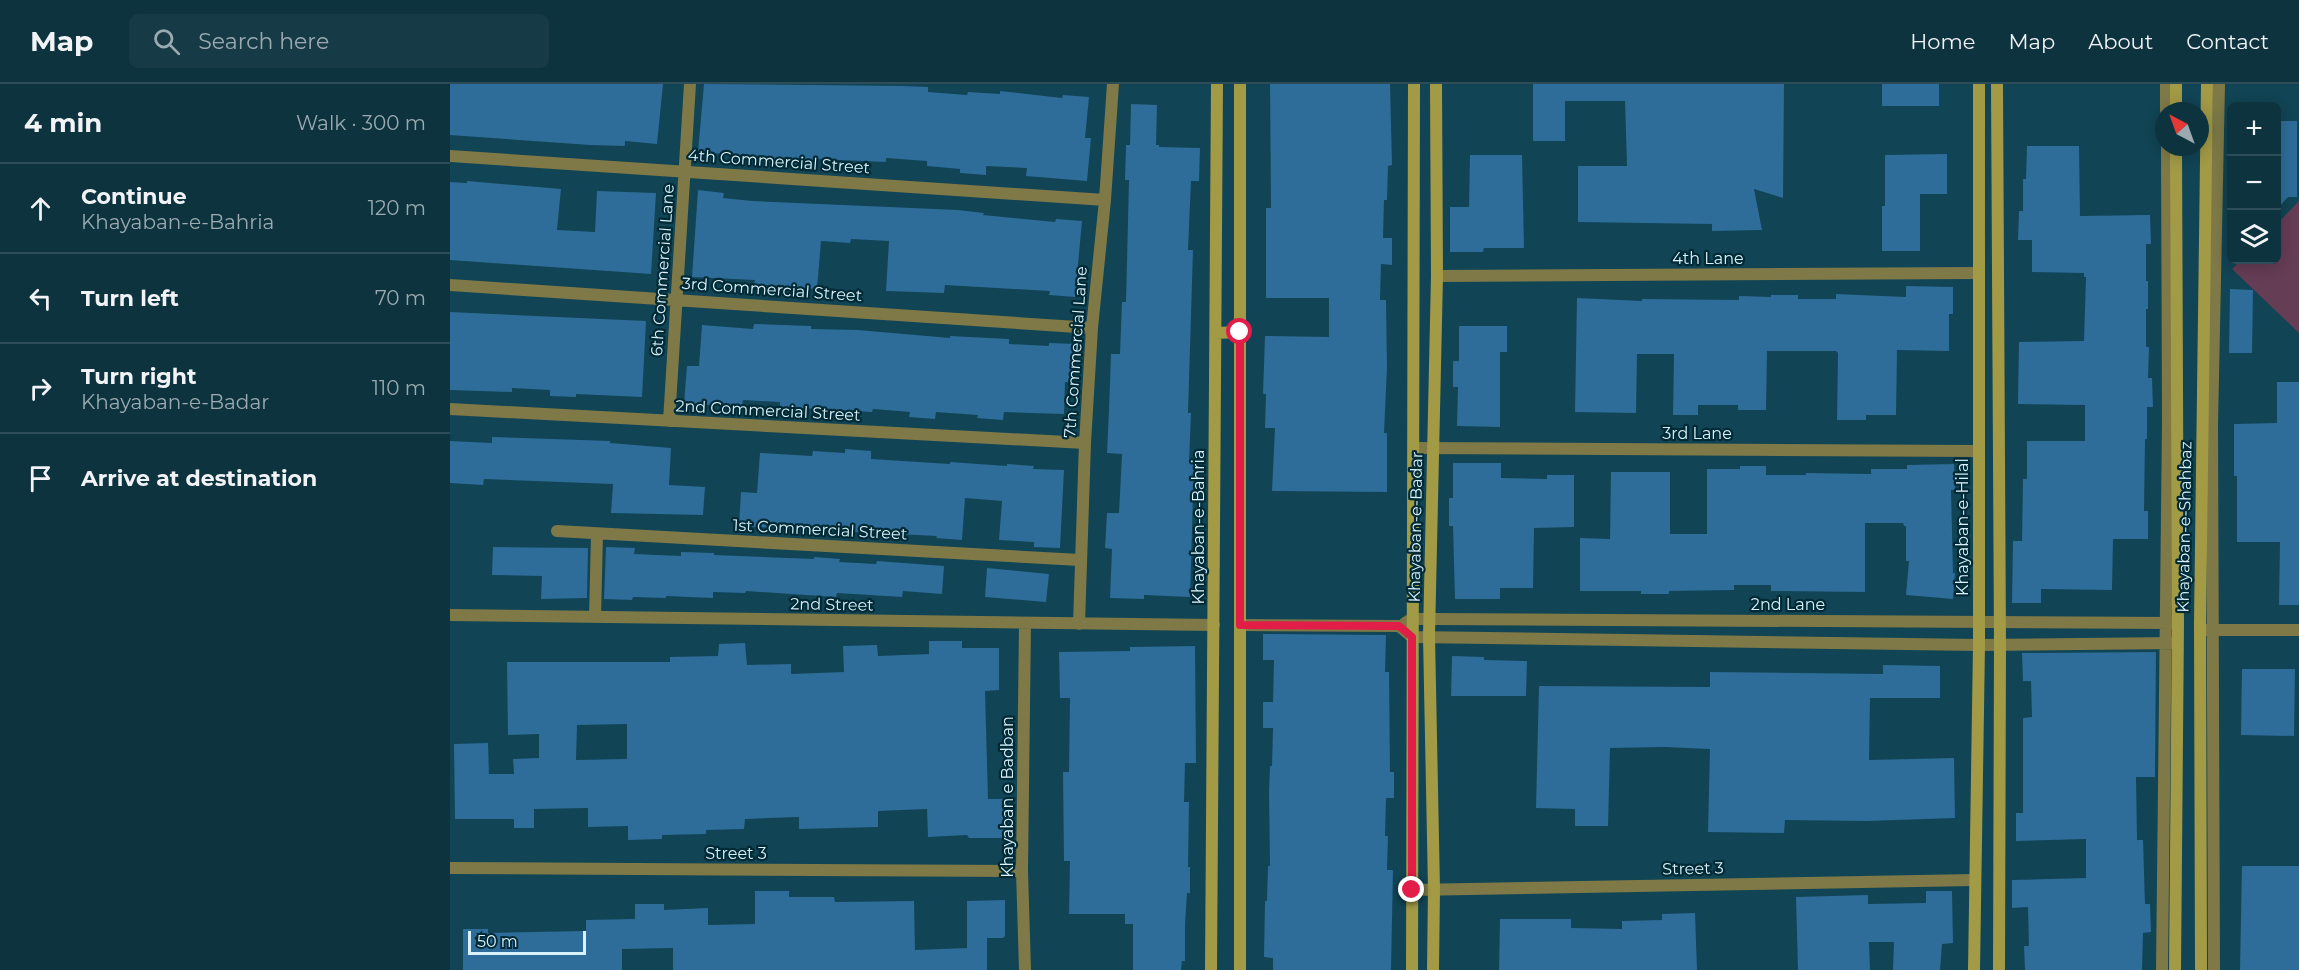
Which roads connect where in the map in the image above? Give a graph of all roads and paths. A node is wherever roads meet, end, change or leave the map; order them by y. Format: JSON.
{"nodes":[{"id":1,"x":690,"y":84,"type":"edge"},
{"id":2,"x":1113,"y":84,"type":"edge"},
{"id":3,"x":1217,"y":84,"type":"edge"},
{"id":4,"x":1240,"y":84,"type":"edge"},
{"id":5,"x":1414,"y":84,"type":"edge"},
{"id":6,"x":1436,"y":84,"type":"edge"},
{"id":7,"x":1979,"y":84,"type":"edge"},
{"id":8,"x":1998,"y":84,"type":"edge"},
{"id":9,"x":2166,"y":84,"type":"edge"},
{"id":10,"x":2176,"y":84,"type":"edge"},
{"id":11,"x":2207,"y":84,"type":"edge"},
{"id":12,"x":2219,"y":84,"type":"edge"},
{"id":13,"x":2166,"y":102,"type":"edge"},
{"id":14,"x":2176,"y":102,"type":"edge"},
{"id":15,"x":450,"y":156,"type":"edge"},
{"id":16,"x":2167,"y":156,"type":"edge"},
{"id":17,"x":2176,"y":156,"type":"edge"},
{"id":18,"x":686,"y":171,"type":"junction"},
{"id":19,"x":1105,"y":200,"type":"junction"},
{"id":20,"x":1979,"y":273,"type":"junction"},
{"id":21,"x":1437,"y":276,"type":"junction"},
{"id":22,"x":450,"y":285,"type":"edge"},
{"id":23,"x":677,"y":299,"type":"junction"},
{"id":24,"x":1092,"y":328,"type":"junction"},
{"id":25,"x":1240,"y":332,"type":"junction"},
{"id":26,"x":1215,"y":333,"type":"junction"},
{"id":27,"x":450,"y":409,"type":"edge"},
{"id":28,"x":669,"y":421,"type":"junction"},
{"id":29,"x":1084,"y":443,"type":"junction"},
{"id":30,"x":1414,"y":448,"type":"junction"},
{"id":31,"x":1433,"y":448,"type":"junction"},
{"id":32,"x":1979,"y":451,"type":"junction"},
{"id":33,"x":557,"y":531,"type":"dead end"},
{"id":34,"x":597,"y":534,"type":"junction"},
{"id":35,"x":1080,"y":560,"type":"junction"},
{"id":36,"x":450,"y":615,"type":"edge"},
{"id":37,"x":595,"y":617,"type":"junction"},
{"id":38,"x":1412,"y":619,"type":"junction"},
{"id":39,"x":1430,"y":619,"type":"junction"},
{"id":40,"x":1978,"y":621,"type":"junction"},
{"id":41,"x":1999,"y":622,"type":"junction"},
{"id":42,"x":2172,"y":623,"type":"junction"},
{"id":43,"x":1025,"y":624,"type":"junction"},
{"id":44,"x":1079,"y":624,"type":"junction"},
{"id":45,"x":1214,"y":625,"type":"junction"},
{"id":46,"x":1240,"y":625,"type":"junction"},
{"id":47,"x":1399,"y":626,"type":"junction"},
{"id":48,"x":2206,"y":630,"type":"junction"},
{"id":49,"x":2299,"y":630,"type":"edge"},
{"id":50,"x":1429,"y":636,"type":"junction"},
{"id":51,"x":1412,"y":637,"type":"junction"},
{"id":52,"x":2172,"y":643,"type":"junction"},
{"id":53,"x":1979,"y":645,"type":"junction"},
{"id":54,"x":2000,"y":645,"type":"junction"},
{"id":55,"x":450,"y":868,"type":"edge"},
{"id":56,"x":1022,"y":871,"type":"junction"},
{"id":57,"x":1974,"y":880,"type":"junction"},
{"id":58,"x":1434,"y":889,"type":"junction"},
{"id":59,"x":1412,"y":890,"type":"junction"},
{"id":60,"x":1024,"y":970,"type":"edge"},
{"id":61,"x":1211,"y":970,"type":"edge"},
{"id":62,"x":1240,"y":970,"type":"edge"},
{"id":63,"x":1412,"y":970,"type":"edge"},
{"id":64,"x":1433,"y":970,"type":"edge"},
{"id":65,"x":1974,"y":970,"type":"edge"},
{"id":66,"x":1999,"y":970,"type":"edge"},
{"id":67,"x":2162,"y":970,"type":"edge"},
{"id":68,"x":2175,"y":970,"type":"edge"},
{"id":69,"x":2201,"y":970,"type":"edge"},
{"id":70,"x":2214,"y":970,"type":"edge"}],
"edges":[{"from":1,"to":18,"type":"street","name":"6th Commercial Lane"},
{"from":2,"to":19,"type":"street","name":"7th Commercial Lane"},
{"from":3,"to":26,"type":"main road","name":"Khayaban-e-Bahria"},
{"from":4,"to":25,"type":"main road"},
{"from":5,"to":30,"type":"main road","name":"Khayaban-e-Badar"},
{"from":6,"to":21,"type":"main road","name":"Khayaban-e-Badar"},
{"from":7,"to":20,"type":"main road","name":"Khayaban-e-Hilal"},
{"from":8,"to":41,"type":"main road"},
{"from":9,"to":13,"type":"street"},
{"from":10,"to":14,"type":"main road"},
{"from":11,"to":48,"type":"main road","name":"Khayaban-e-Shahbaz"},
{"from":12,"to":48,"type":"street"},
{"from":15,"to":18,"type":"street","name":"4th Commercial Street"},
{"from":16,"to":42,"type":"street"},
{"from":17,"to":42,"type":"main road","name":"Khayaban-e-Shahbaz"},
{"from":18,"to":19,"type":"street","name":"4th Commercial Street"},
{"from":18,"to":23,"type":"street","name":"6th Commercial Lane"},
{"from":19,"to":24,"type":"street","name":"7th Commercial Lane"},
{"from":20,"to":21,"type":"street","name":"4th Lane"},
{"from":20,"to":32,"type":"main road","name":"Khayaban-e-Hilal"},
{"from":21,"to":31,"type":"main road","name":"Khayaban-e-Badar"},
{"from":22,"to":23,"type":"street","name":"3rd Commercial Street"},
{"from":23,"to":24,"type":"street","name":"3rd Commercial Street"},
{"from":23,"to":28,"type":"street","name":"6th Commercial Lane"},
{"from":24,"to":29,"type":"street","name":"7th Commercial Lane"},
{"from":25,"to":26,"type":"main road"},
{"from":25,"to":46,"type":"main road"},
{"from":26,"to":45,"type":"main road","name":"Khayaban-e-Bahria"},
{"from":27,"to":28,"type":"street","name":"2nd Commercial Street"},
{"from":28,"to":29,"type":"street","name":"2nd Commercial Street"},
{"from":29,"to":35,"type":"street","name":"7th Commercial Lane"},
{"from":30,"to":31,"type":"street","name":"3rd Lane"},
{"from":30,"to":38,"type":"main road","name":"Khayaban-e-Badar"},
{"from":31,"to":32,"type":"street","name":"3rd Lane"},
{"from":31,"to":39,"type":"main road","name":"Khayaban-e-Badar"},
{"from":32,"to":40,"type":"main road","name":"Khayaban-e-Hilal"},
{"from":33,"to":34,"type":"street","name":"1st Commercial Street"},
{"from":34,"to":35,"type":"street","name":"1st Commercial Street"},
{"from":34,"to":37,"type":"street"},
{"from":35,"to":44,"type":"street","name":"7th Commercial Lane"},
{"from":36,"to":37,"type":"street","name":"2nd Street"},
{"from":37,"to":43,"type":"street","name":"2nd Street"},
{"from":38,"to":39,"type":"street","name":"2nd Lane"},
{"from":38,"to":47,"type":"street","name":"2nd Lane"},
{"from":38,"to":51,"type":"main road","name":"Khayaban-e-Badar"},
{"from":39,"to":40,"type":"street","name":"2nd Lane"},
{"from":39,"to":50,"type":"main road","name":"Khayaban-e-Badar"},
{"from":40,"to":41,"type":"street","name":"2nd Lane"},
{"from":40,"to":53,"type":"main road","name":"Khayaban-e-Hilal"},
{"from":41,"to":42,"type":"street","name":"2nd Lane"},
{"from":41,"to":54,"type":"main road"},
{"from":42,"to":52,"type":"main road","name":"Khayaban-e-Shahbaz"},
{"from":43,"to":44,"type":"street","name":"2nd Street"},
{"from":43,"to":56,"type":"street","name":"Khayaban e Badban"},
{"from":44,"to":45,"type":"street","name":"2nd Street"},
{"from":45,"to":61,"type":"main road","name":"Khayaban-e-Bahria"},
{"from":46,"to":47,"type":"street"},
{"from":46,"to":62,"type":"main road"},
{"from":47,"to":51,"type":"street"},
{"from":48,"to":49,"type":"street"},
{"from":48,"to":69,"type":"main road","name":"Khayaban-e-Shahbaz"},
{"from":48,"to":70,"type":"street"},
{"from":50,"to":51,"type":"street"},
{"from":50,"to":53,"type":"street"},
{"from":50,"to":58,"type":"main road","name":"Khayaban-e-Badar"},
{"from":51,"to":59,"type":"main road","name":"Khayaban-e-Badar"},
{"from":52,"to":54,"type":"street"},
{"from":52,"to":67,"type":"street"},
{"from":52,"to":68,"type":"main road","name":"Khayaban-e-Shahbaz"},
{"from":53,"to":54,"type":"street"},
{"from":53,"to":57,"type":"main road","name":"Khayaban-e-Hilal"},
{"from":54,"to":66,"type":"main road"},
{"from":55,"to":56,"type":"street","name":"Street 3"},
{"from":56,"to":60,"type":"street","name":"Khayaban e Badban"},
{"from":57,"to":58,"type":"street","name":"Street 3"},
{"from":57,"to":65,"type":"main road","name":"Khayaban-e-Hilal"},
{"from":58,"to":59,"type":"street","name":"Street 3"},
{"from":58,"to":64,"type":"main road","name":"Khayaban-e-Badar"},
{"from":59,"to":63,"type":"main road","name":"Khayaban-e-Badar"}]}
